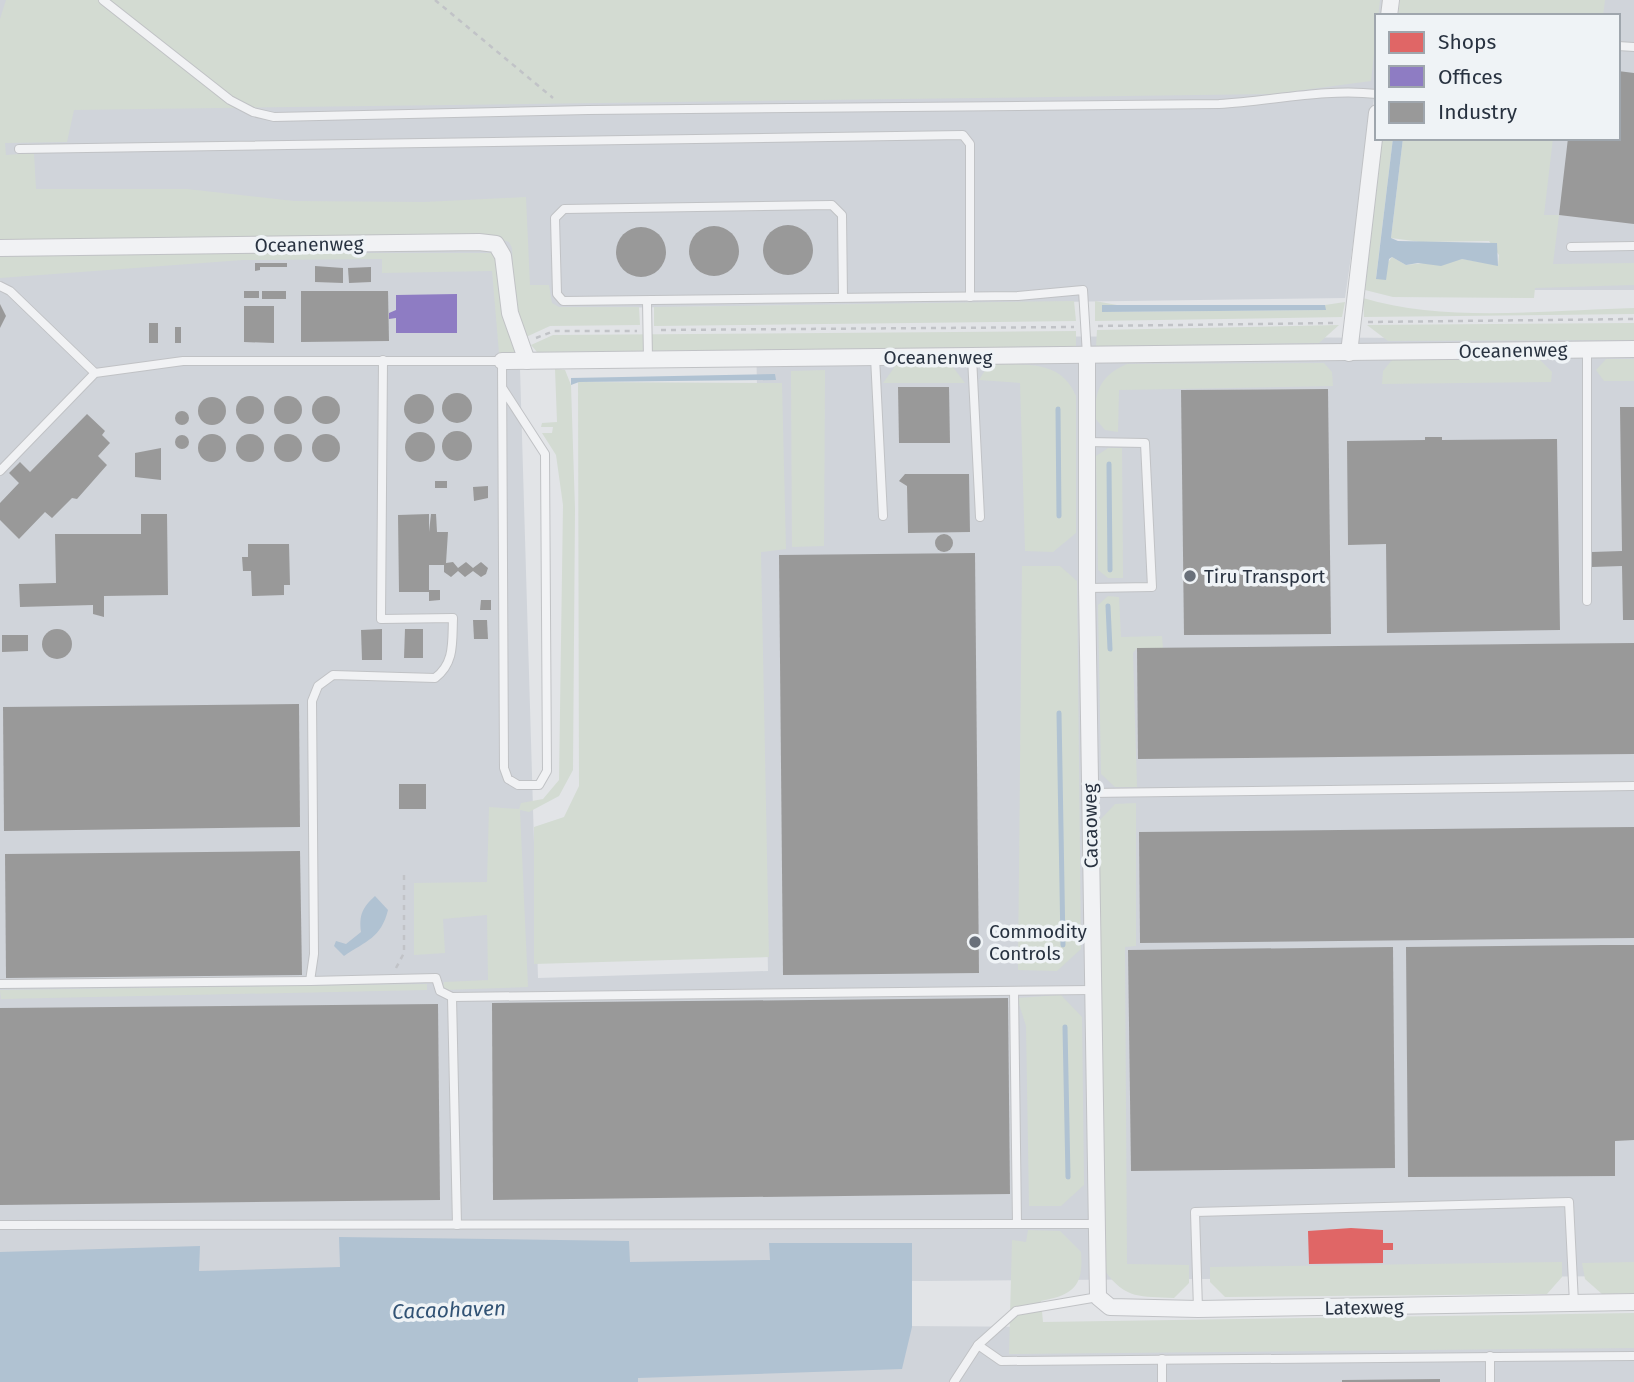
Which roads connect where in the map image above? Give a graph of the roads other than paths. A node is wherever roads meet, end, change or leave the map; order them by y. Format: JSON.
{"nodes":[{"id":1,"x":103,"y":0,"type":"edge"},
{"id":2,"x":1375,"y":94,"type":"edge"},
{"id":3,"x":1375,"y":130,"type":"edge"},
{"id":4,"x":19,"y":149,"type":"dead end"},
{"id":5,"x":1634,"y":246,"type":"edge"},
{"id":6,"x":1571,"y":247,"type":"dead end"},
{"id":7,"x":0,"y":248,"type":"edge"},
{"id":8,"x":0,"y":286,"type":"edge"},
{"id":9,"x":970,"y":297,"type":"junction"},
{"id":10,"x":843,"y":298,"type":"junction"},
{"id":11,"x":647,"y":300,"type":"junction"},
{"id":12,"x":1587,"y":349,"type":"junction"},
{"id":13,"x":1634,"y":349,"type":"edge"},
{"id":14,"x":1349,"y":353,"type":"junction"},
{"id":15,"x":1087,"y":355,"type":"junction"},
{"id":16,"x":972,"y":357,"type":"junction"},
{"id":17,"x":875,"y":358,"type":"junction"},
{"id":18,"x":648,"y":359,"type":"junction"},
{"id":19,"x":383,"y":360,"type":"junction"},
{"id":20,"x":502,"y":361,"type":"junction"},
{"id":21,"x":527,"y":361,"type":"junction"},
{"id":22,"x":95,"y":373,"type":"junction"},
{"id":23,"x":503,"y":389,"type":"junction"},
{"id":24,"x":1087,"y":442,"type":"junction"},
{"id":25,"x":0,"y":471,"type":"edge"},
{"id":26,"x":883,"y":516,"type":"dead end"},
{"id":27,"x":980,"y":517,"type":"dead end"},
{"id":28,"x":1087,"y":588,"type":"junction"},
{"id":29,"x":1587,"y":601,"type":"dead end"},
{"id":30,"x":1634,"y":786,"type":"edge"},
{"id":31,"x":1090,"y":793,"type":"junction"},
{"id":32,"x":310,"y":981,"type":"junction"},
{"id":33,"x":0,"y":984,"type":"edge"},
{"id":34,"x":1093,"y":990,"type":"junction"},
{"id":35,"x":1014,"y":991,"type":"junction"},
{"id":36,"x":452,"y":997,"type":"junction"},
{"id":37,"x":457,"y":1224,"type":"junction"},
{"id":38,"x":1017,"y":1224,"type":"junction"},
{"id":39,"x":1096,"y":1224,"type":"junction"},
{"id":40,"x":0,"y":1225,"type":"edge"},
{"id":41,"x":1098,"y":1297,"type":"junction"},
{"id":42,"x":1634,"y":1302,"type":"edge"},
{"id":43,"x":1574,"y":1303,"type":"junction"},
{"id":44,"x":1198,"y":1309,"type":"junction"},
{"id":45,"x":978,"y":1345,"type":"junction"},
{"id":46,"x":1490,"y":1356,"type":"junction"},
{"id":47,"x":1634,"y":1356,"type":"edge"},
{"id":48,"x":1162,"y":1359,"type":"junction"},
{"id":49,"x":954,"y":1382,"type":"edge"},
{"id":50,"x":1162,"y":1382,"type":"edge"},
{"id":51,"x":1490,"y":1382,"type":"edge"}],
"edges":[{"from":1,"to":2,"type":"lane"},
{"from":3,"to":14,"type":"street"},
{"from":4,"to":9,"type":"lane"},
{"from":5,"to":6,"type":"lane"},
{"from":7,"to":21,"type":"street","name":"Oceanenweg"},
{"from":8,"to":22,"type":"lane"},
{"from":9,"to":10,"type":"lane"},
{"from":9,"to":15,"type":"lane"},
{"from":10,"to":11,"type":"lane"},
{"from":10,"to":11,"type":"lane"},
{"from":11,"to":18,"type":"lane"},
{"from":12,"to":13,"type":"street","name":"Oceanenweg"},
{"from":12,"to":14,"type":"street","name":"Oceanenweg"},
{"from":12,"to":29,"type":"lane"},
{"from":14,"to":15,"type":"street","name":"Oceanenweg"},
{"from":15,"to":16,"type":"street","name":"Oceanenweg"},
{"from":15,"to":24,"type":"street","name":"Cacaoweg"},
{"from":16,"to":17,"type":"street","name":"Oceanenweg"},
{"from":16,"to":27,"type":"lane"},
{"from":17,"to":18,"type":"street","name":"Oceanenweg"},
{"from":17,"to":26,"type":"lane"},
{"from":18,"to":21,"type":"street","name":"Oceanenweg"},
{"from":19,"to":20,"type":"lane"},
{"from":19,"to":22,"type":"lane"},
{"from":19,"to":32,"type":"lane"},
{"from":20,"to":21,"type":"street","name":"Oceanenweg"},
{"from":20,"to":23,"type":"lane"},
{"from":22,"to":25,"type":"lane"},
{"from":23,"to":23,"type":"lane"},
{"from":24,"to":28,"type":"street","name":"Cacaoweg"},
{"from":24,"to":28,"type":"lane"},
{"from":28,"to":31,"type":"street","name":"Cacaoweg"},
{"from":30,"to":31,"type":"lane"},
{"from":31,"to":34,"type":"street","name":"Cacaoweg"},
{"from":32,"to":33,"type":"lane"},
{"from":32,"to":36,"type":"lane"},
{"from":34,"to":35,"type":"lane"},
{"from":34,"to":39,"type":"street","name":"Cacaoweg"},
{"from":35,"to":36,"type":"lane"},
{"from":35,"to":38,"type":"lane"},
{"from":36,"to":37,"type":"lane"},
{"from":37,"to":38,"type":"lane"},
{"from":37,"to":40,"type":"lane"},
{"from":38,"to":39,"type":"lane"},
{"from":39,"to":41,"type":"street","name":"Cacaoweg"},
{"from":41,"to":44,"type":"street","name":"Latexweg"},
{"from":41,"to":45,"type":"lane"},
{"from":42,"to":43,"type":"street","name":"Latexweg"},
{"from":43,"to":44,"type":"street","name":"Latexweg"},
{"from":43,"to":44,"type":"lane"},
{"from":45,"to":48,"type":"lane"},
{"from":45,"to":49,"type":"lane"},
{"from":46,"to":47,"type":"lane"},
{"from":46,"to":48,"type":"lane"},
{"from":46,"to":51,"type":"lane"},
{"from":48,"to":50,"type":"lane"}]}
